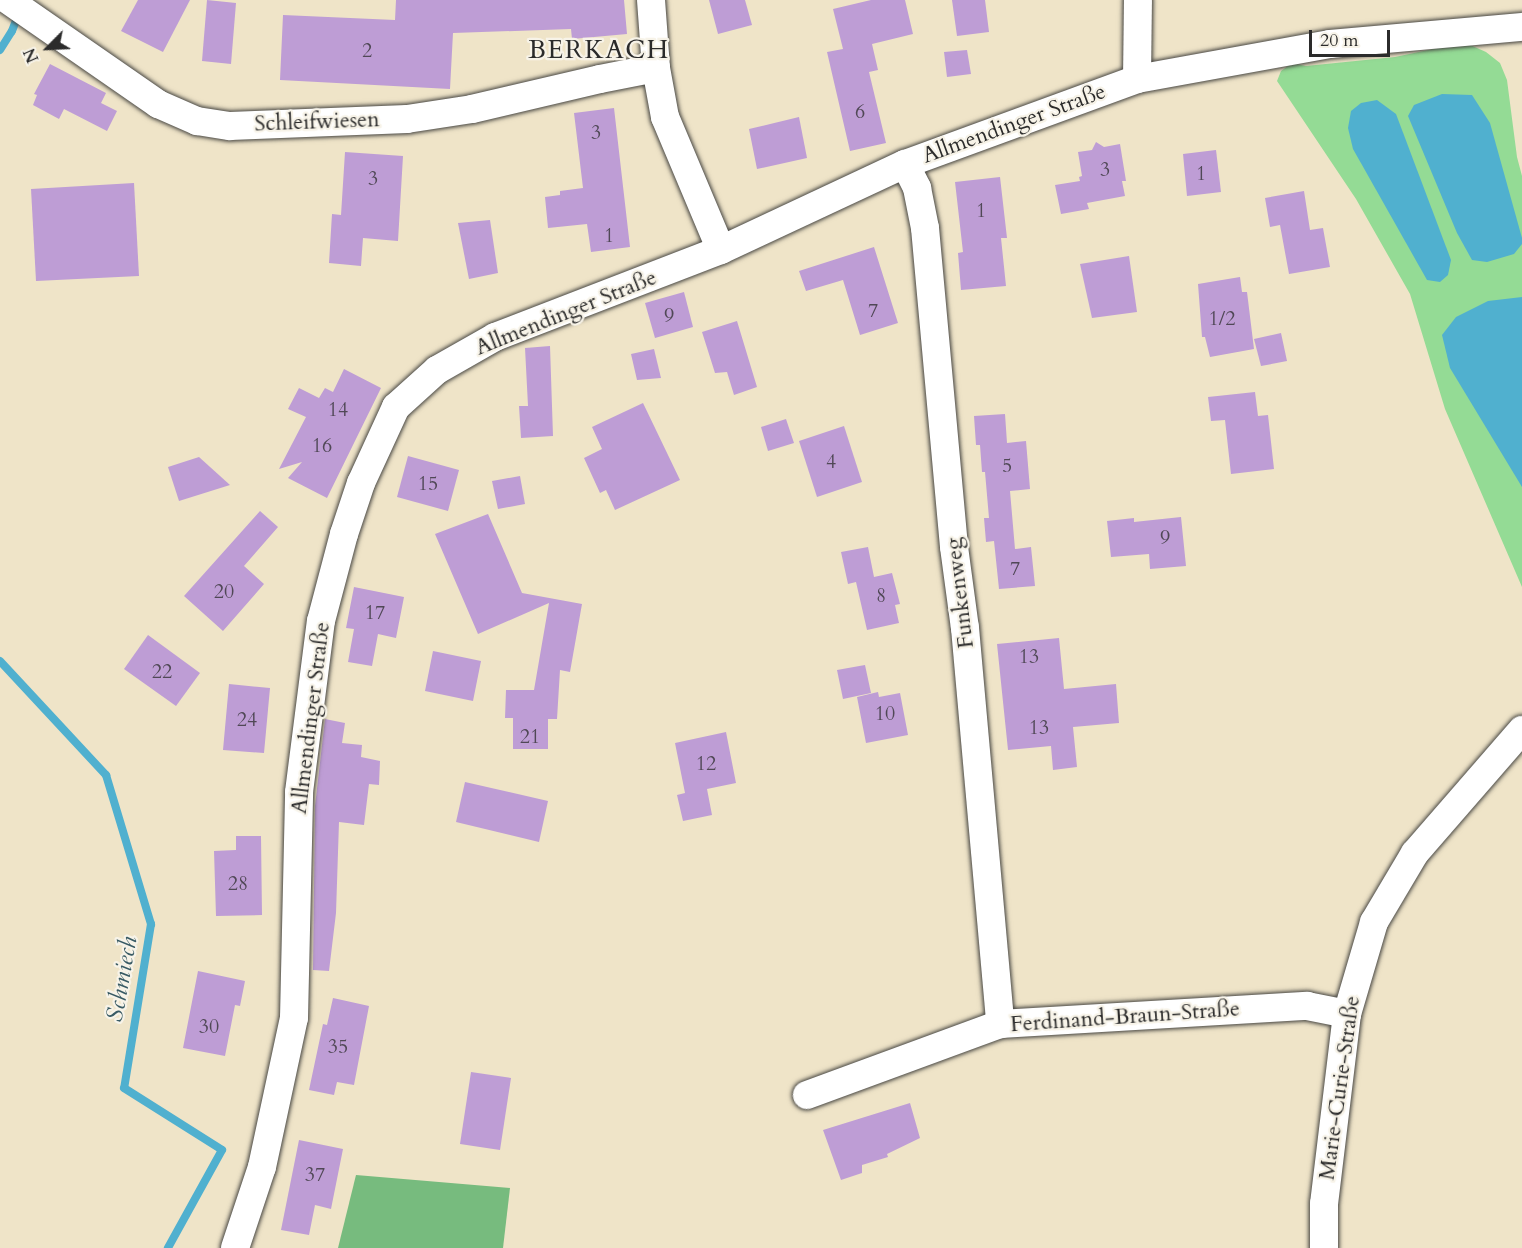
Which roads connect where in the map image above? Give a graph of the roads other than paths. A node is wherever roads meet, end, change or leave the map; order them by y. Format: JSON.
{"nodes":[{"id":1,"x":8,"y":0,"type":"edge"},
{"id":2,"x":651,"y":0,"type":"edge"},
{"id":3,"x":1138,"y":0,"type":"edge"},
{"id":4,"x":1521,"y":31,"type":"edge"},
{"id":5,"x":656,"y":68,"type":"junction"},
{"id":6,"x":1137,"y":79,"type":"junction"},
{"id":7,"x":905,"y":164,"type":"junction"},
{"id":8,"x":721,"y":250,"type":"junction"},
{"id":9,"x":1522,"y":730,"type":"edge"},
{"id":10,"x":1347,"y":1014,"type":"junction"},
{"id":11,"x":1000,"y":1024,"type":"junction"},
{"id":12,"x":807,"y":1095,"type":"dead end"},
{"id":13,"x":235,"y":1248,"type":"edge"},
{"id":14,"x":1324,"y":1248,"type":"edge"}],
"edges":[{"from":1,"to":5,"type":"street","name":"Schleifwiesen"},
{"from":2,"to":5,"type":"street"},
{"from":3,"to":6,"type":"street"},
{"from":4,"to":6,"type":"street","name":"Allmendinger Straße"},
{"from":5,"to":8,"type":"street"},
{"from":6,"to":7,"type":"street","name":"Allmendinger Straße"},
{"from":7,"to":8,"type":"street","name":"Allmendinger Straße"},
{"from":7,"to":11,"type":"street","name":"Funkenweg"},
{"from":8,"to":13,"type":"street","name":"Allmendinger Straße"},
{"from":9,"to":10,"type":"street","name":"Marie-Curie-Straße"},
{"from":10,"to":11,"type":"street","name":"Ferdinand-Braun-Straße"},
{"from":10,"to":14,"type":"street","name":"Marie-Curie-Straße"},
{"from":11,"to":12,"type":"street","name":"Ferdinand-Braun-Straße"}]}
